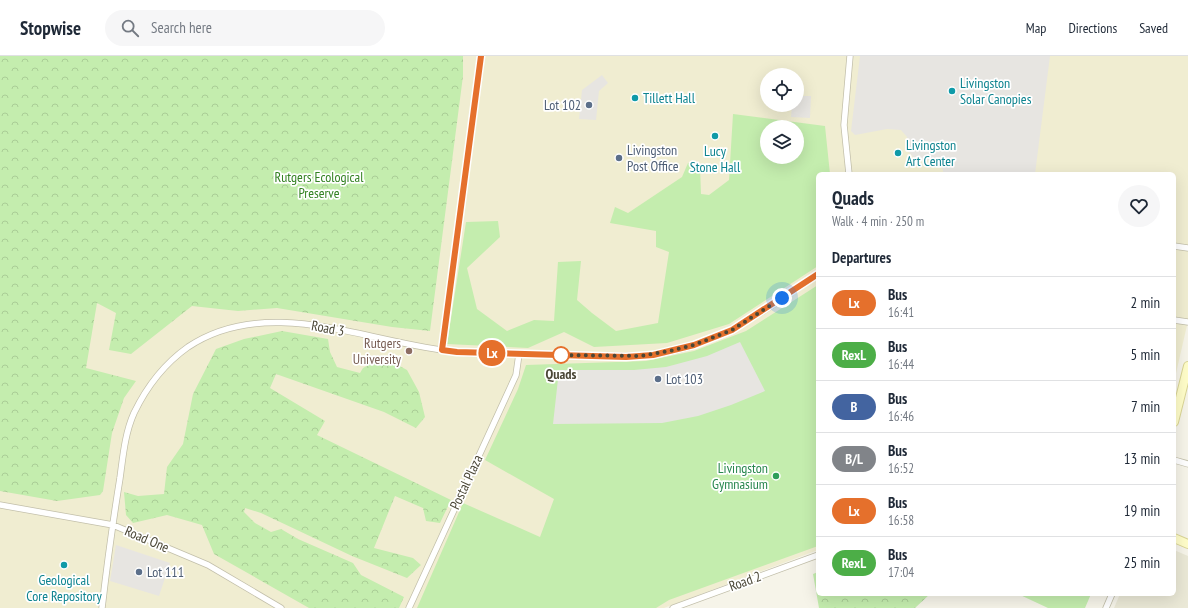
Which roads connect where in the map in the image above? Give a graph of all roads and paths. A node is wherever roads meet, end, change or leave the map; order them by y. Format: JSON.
{"nodes":[{"id":1,"x":481,"y":56,"type":"edge"},
{"id":2,"x":850,"y":56,"type":"edge"},
{"id":3,"x":849,"y":172,"type":"edge"},
{"id":4,"x":1176,"y":246,"type":"edge"},
{"id":5,"x":1188,"y":248,"type":"edge"},
{"id":6,"x":816,"y":275,"type":"edge"},
{"id":7,"x":1176,"y":320,"type":"edge"},
{"id":8,"x":1188,"y":322,"type":"edge"},
{"id":9,"x":442,"y":350,"type":"junction"},
{"id":10,"x":519,"y":354,"type":"junction"},
{"id":11,"x":1188,"y":366,"type":"edge"},
{"id":12,"x":1176,"y":414,"type":"edge"},
{"id":13,"x":1176,"y":461,"type":"edge"},
{"id":14,"x":1188,"y":464,"type":"edge"},
{"id":15,"x":0,"y":505,"type":"edge"},
{"id":16,"x":113,"y":524,"type":"junction"},
{"id":17,"x":1176,"y":539,"type":"edge"},
{"id":18,"x":1188,"y":544,"type":"edge"},
{"id":19,"x":816,"y":556,"type":"edge"},
{"id":20,"x":1111,"y":596,"type":"edge"},
{"id":21,"x":102,"y":608,"type":"edge"},
{"id":22,"x":281,"y":608,"type":"edge"},
{"id":23,"x":409,"y":608,"type":"edge"},
{"id":24,"x":673,"y":608,"type":"edge"},
{"id":25,"x":1106,"y":608,"type":"edge"}],
"edges":[{"from":1,"to":9,"type":"street"},
{"from":2,"to":3,"type":"street"},
{"from":4,"to":5,"type":"street"},
{"from":6,"to":10,"type":"street","name":"Road 3"},
{"from":7,"to":8,"type":"street"},
{"from":9,"to":10,"type":"street","name":"Road 3"},
{"from":9,"to":16,"type":"street","name":"Road 3"},
{"from":10,"to":23,"type":"street","name":"Postal Plaza"},
{"from":11,"to":12,"type":"street"},
{"from":13,"to":14,"type":"street"},
{"from":15,"to":16,"type":"street","name":"Road One"},
{"from":16,"to":21,"type":"street","name":"Road 3"},
{"from":16,"to":22,"type":"street","name":"Road One"},
{"from":17,"to":18,"type":"street"},
{"from":19,"to":24,"type":"street","name":"Road 2"},
{"from":20,"to":25,"type":"street"}]}
